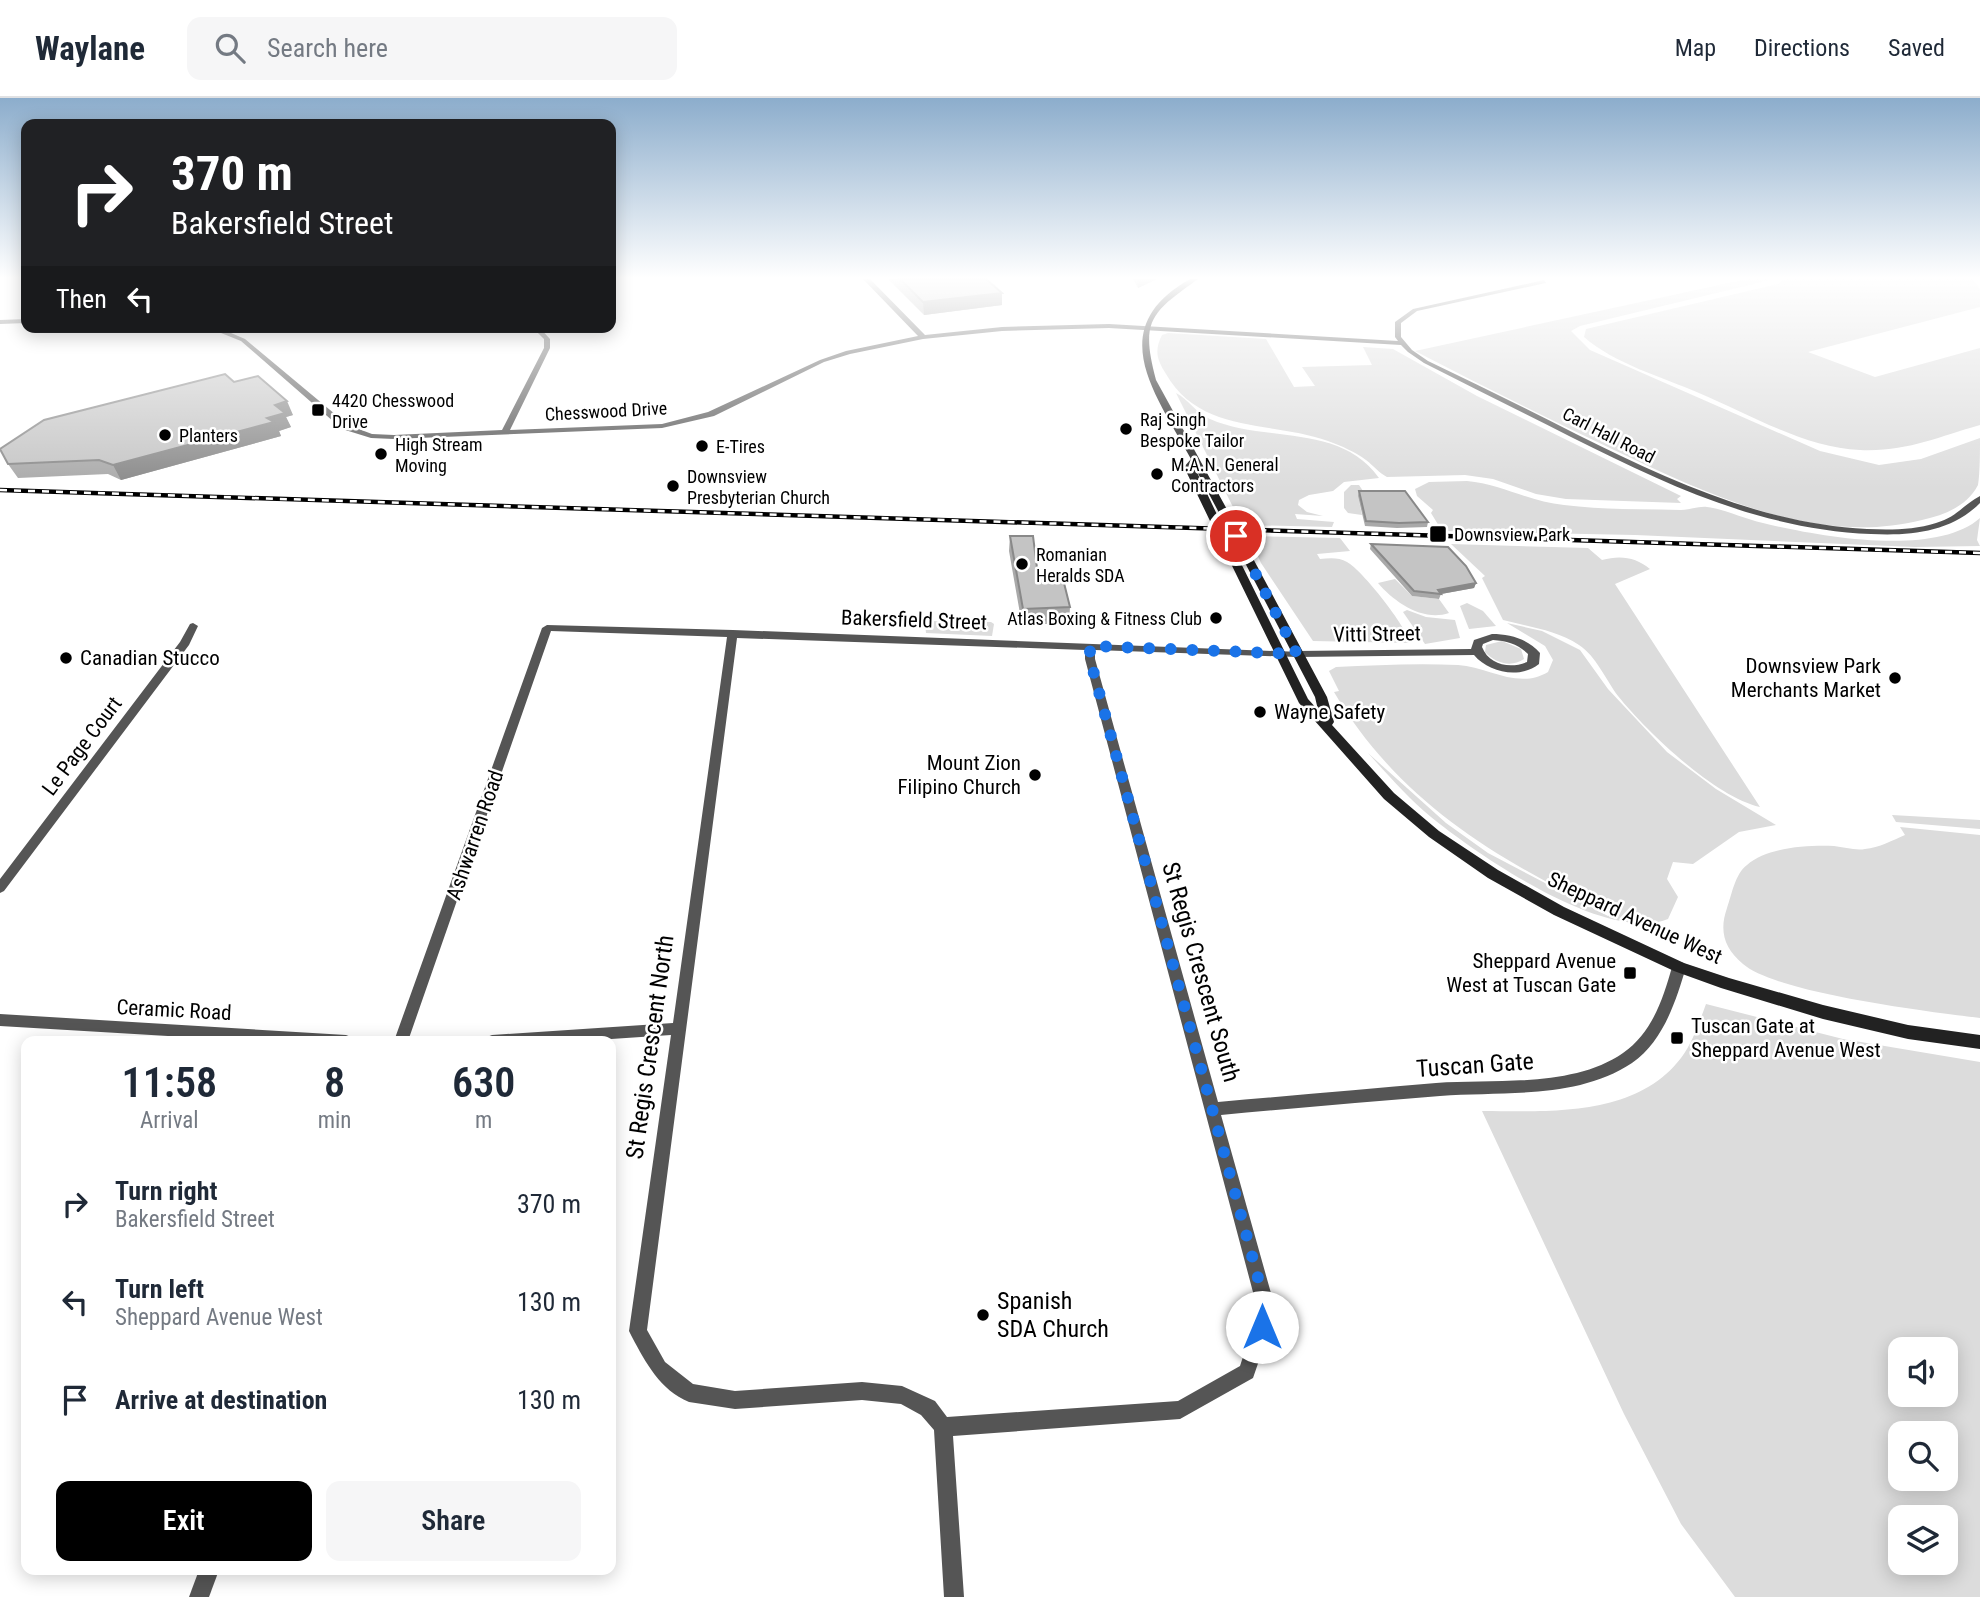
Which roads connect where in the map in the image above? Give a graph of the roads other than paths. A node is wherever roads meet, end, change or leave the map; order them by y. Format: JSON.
{"nodes":[{"id":1,"x":253,"y":349,"type":"edge"},
{"id":2,"x":547,"y":349,"type":"edge"},
{"id":3,"x":868,"y":349,"type":"edge"},
{"id":4,"x":1145,"y":349,"type":"edge"},
{"id":5,"x":1409,"y":349,"type":"edge"},
{"id":6,"x":505,"y":432,"type":"junction"},
{"id":7,"x":1194,"y":461,"type":"junction"},
{"id":8,"x":1980,"y":498,"type":"edge"},
{"id":9,"x":1216,"y":523,"type":"tunnel mouth"},
{"id":10,"x":1230,"y":524,"type":"tunnel mouth"},
{"id":11,"x":1222,"y":535,"type":"tunnel mouth"},
{"id":12,"x":1236,"y":536,"type":"tunnel mouth"},
{"id":13,"x":193,"y":626,"type":"dead end"},
{"id":14,"x":547,"y":628,"type":"joint"},
{"id":15,"x":733,"y":633,"type":"junction"},
{"id":16,"x":1090,"y":646,"type":"junction"},
{"id":17,"x":1477,"y":652,"type":"junction"},
{"id":18,"x":1279,"y":654,"type":"junction"},
{"id":19,"x":1297,"y":654,"type":"junction"},
{"id":20,"x":1328,"y":725,"type":"junction"},
{"id":21,"x":0,"y":888,"type":"edge"},
{"id":22,"x":1679,"y":967,"type":"junction"},
{"id":23,"x":0,"y":1020,"type":"edge"},
{"id":24,"x":678,"y":1029,"type":"junction"},
{"id":25,"x":264,"y":1036,"type":"edge"},
{"id":26,"x":403,"y":1036,"type":"edge"},
{"id":27,"x":570,"y":1036,"type":"edge"},
{"id":28,"x":1980,"y":1042,"type":"edge"},
{"id":29,"x":1214,"y":1110,"type":"junction"},
{"id":30,"x":943,"y":1427,"type":"junction"},
{"id":31,"x":207,"y":1575,"type":"edge"},
{"id":32,"x":199,"y":1597,"type":"edge"},
{"id":33,"x":954,"y":1597,"type":"edge"}],
"edges":[{"from":1,"to":6,"type":"street","name":"Chesswood Drive"},
{"from":2,"to":6,"type":"street"},
{"from":3,"to":6,"type":"street","name":"Chesswood Drive"},
{"from":4,"to":7,"type":"main road"},
{"from":5,"to":8,"type":"street","name":"Carl Hall Road"},
{"from":7,"to":9,"type":"main road"},
{"from":7,"to":10,"type":"main road"},
{"from":11,"to":18,"type":"main road","name":"Sheppard Avenue West"},
{"from":12,"to":19,"type":"main road","name":"Sheppard Avenue West"},
{"from":13,"to":21,"type":"street","name":"Le Page Court"},
{"from":14,"to":15,"type":"street","name":"Bakersfield Street"},
{"from":14,"to":26,"type":"street","name":"Ashwarren Road"},
{"from":15,"to":16,"type":"street","name":"Bakersfield Street"},
{"from":15,"to":24,"type":"street","name":"St Regis Crescent North"},
{"from":16,"to":18,"type":"street","name":"Bakersfield Street"},
{"from":16,"to":29,"type":"street","name":"St Regis Crescent South"},
{"from":17,"to":17,"type":"street","name":"Vitti Street"},
{"from":17,"to":19,"type":"street","name":"Vitti Street"},
{"from":18,"to":19,"type":"street","name":"Vitti Street"},
{"from":18,"to":20,"type":"main road","name":"Sheppard Avenue West"},
{"from":19,"to":20,"type":"main road","name":"Sheppard Avenue West"},
{"from":20,"to":22,"type":"main road","name":"Sheppard Avenue West"},
{"from":22,"to":28,"type":"main road","name":"Sheppard Avenue West"},
{"from":22,"to":29,"type":"street","name":"Tuscan Gate"},
{"from":23,"to":25,"type":"street","name":"Ceramic Road"},
{"from":24,"to":27,"type":"street"},
{"from":24,"to":30,"type":"street","name":"St Regis Crescent North"},
{"from":29,"to":30,"type":"street","name":"St Regis Crescent South"},
{"from":30,"to":33,"type":"street"},
{"from":31,"to":32,"type":"street"}]}
